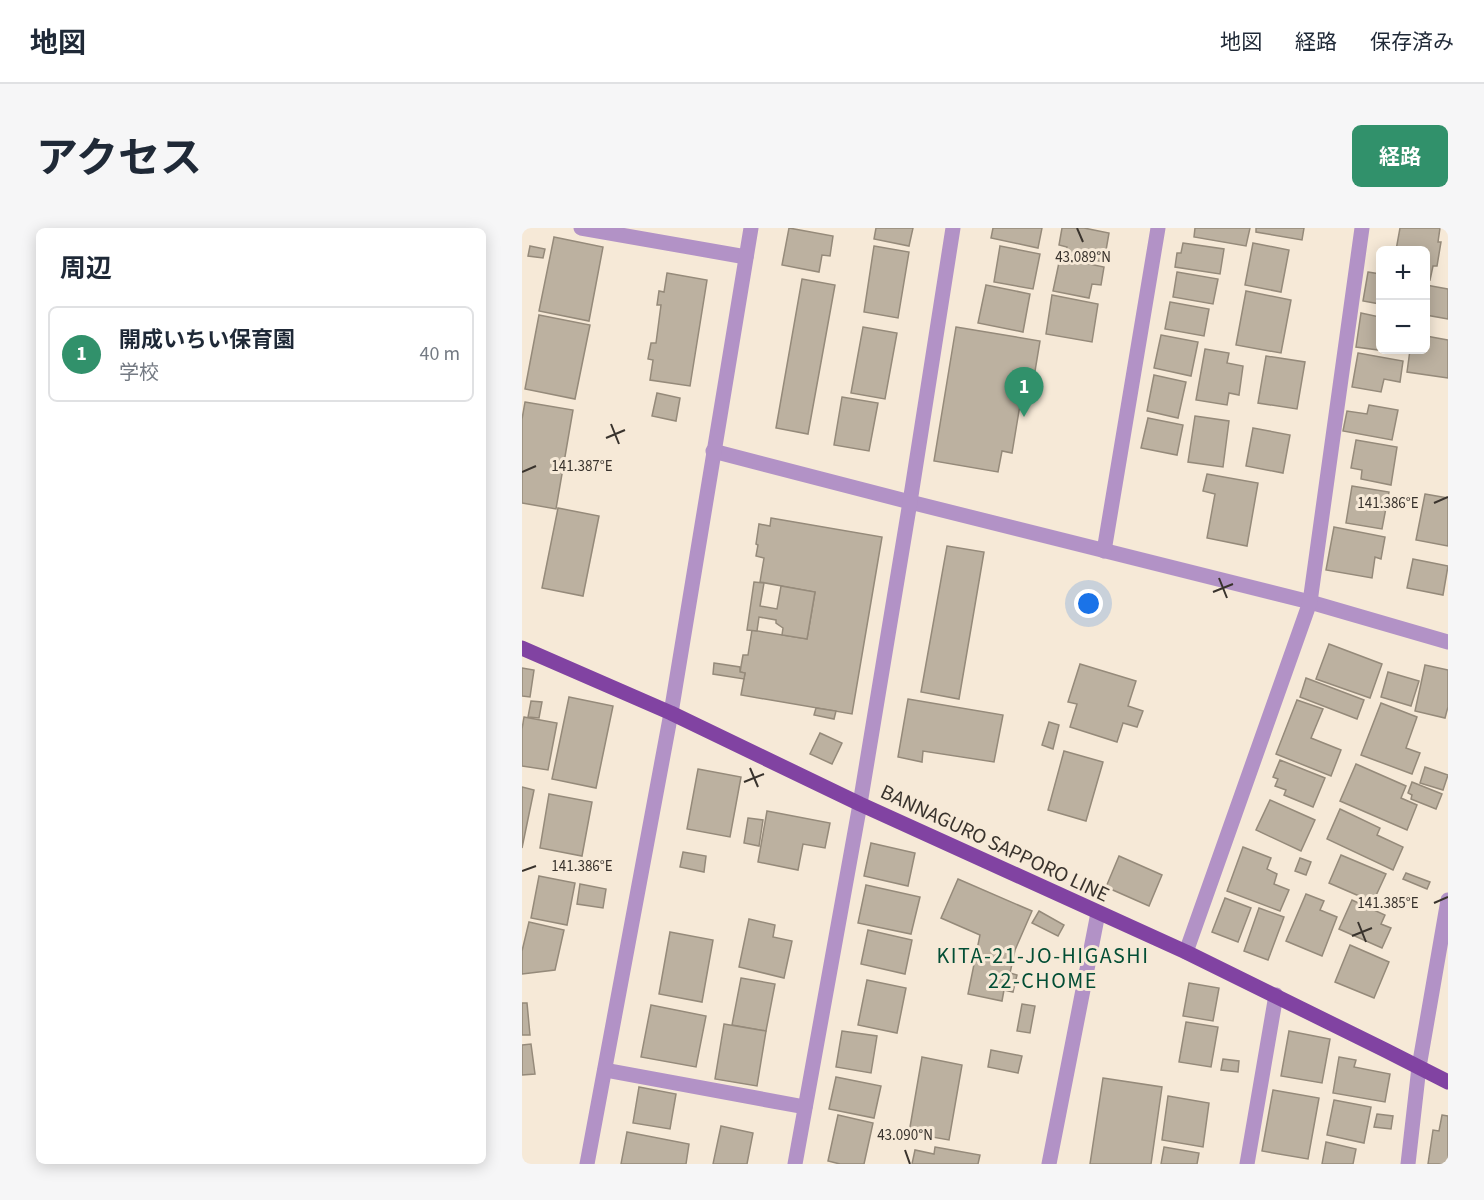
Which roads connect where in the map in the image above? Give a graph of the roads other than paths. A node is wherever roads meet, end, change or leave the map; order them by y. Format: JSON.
{"nodes":[{"id":1,"x":581,"y":228,"type":"edge"},
{"id":2,"x":751,"y":228,"type":"edge"},
{"id":3,"x":953,"y":228,"type":"edge"},
{"id":4,"x":1158,"y":228,"type":"edge"},
{"id":5,"x":1362,"y":228,"type":"edge"},
{"id":6,"x":746,"y":257,"type":"junction"},
{"id":7,"x":713,"y":452,"type":"junction"},
{"id":8,"x":910,"y":502,"type":"junction"},
{"id":9,"x":1104,"y":551,"type":"junction"},
{"id":10,"x":1310,"y":602,"type":"junction"},
{"id":11,"x":1448,"y":642,"type":"edge"},
{"id":12,"x":522,"y":648,"type":"edge"},
{"id":13,"x":671,"y":713,"type":"junction"},
{"id":14,"x":860,"y":804,"type":"junction"},
{"id":15,"x":1448,"y":900,"type":"edge"},
{"id":16,"x":1098,"y":913,"type":"junction"},
{"id":17,"x":1186,"y":952,"type":"junction"},
{"id":18,"x":1276,"y":995,"type":"junction"},
{"id":19,"x":1419,"y":1067,"type":"junction"},
{"id":20,"x":605,"y":1070,"type":"junction"},
{"id":21,"x":1448,"y":1082,"type":"edge"},
{"id":22,"x":805,"y":1107,"type":"junction"},
{"id":23,"x":587,"y":1164,"type":"edge"},
{"id":24,"x":795,"y":1164,"type":"edge"},
{"id":25,"x":1049,"y":1164,"type":"edge"},
{"id":26,"x":1247,"y":1164,"type":"edge"},
{"id":27,"x":1408,"y":1164,"type":"edge"}],
"edges":[{"from":1,"to":6,"type":"street"},
{"from":2,"to":6,"type":"street"},
{"from":3,"to":8,"type":"street"},
{"from":4,"to":9,"type":"street"},
{"from":5,"to":10,"type":"street"},
{"from":6,"to":7,"type":"street"},
{"from":7,"to":8,"type":"street"},
{"from":7,"to":13,"type":"street"},
{"from":8,"to":9,"type":"street"},
{"from":8,"to":14,"type":"street"},
{"from":9,"to":10,"type":"street"},
{"from":10,"to":11,"type":"street"},
{"from":10,"to":17,"type":"street"},
{"from":12,"to":13,"type":"main road","name":"BANNAGURO SAPPORO LINE"},
{"from":13,"to":14,"type":"main road","name":"BANNAGURO SAPPORO LINE"},
{"from":13,"to":20,"type":"street"},
{"from":14,"to":16,"type":"main road","name":"BANNAGURO SAPPORO LINE"},
{"from":14,"to":22,"type":"street"},
{"from":15,"to":19,"type":"street"},
{"from":16,"to":17,"type":"main road","name":"BANNAGURO SAPPORO LINE"},
{"from":16,"to":25,"type":"street"},
{"from":17,"to":18,"type":"main road","name":"BANNAGURO SAPPORO LINE"},
{"from":18,"to":19,"type":"main road","name":"BANNAGURO SAPPORO LINE"},
{"from":18,"to":26,"type":"street"},
{"from":19,"to":21,"type":"main road","name":"BANNAGURO SAPPORO LINE"},
{"from":19,"to":27,"type":"street"},
{"from":20,"to":22,"type":"street"},
{"from":20,"to":23,"type":"street"},
{"from":22,"to":24,"type":"street"}]}
